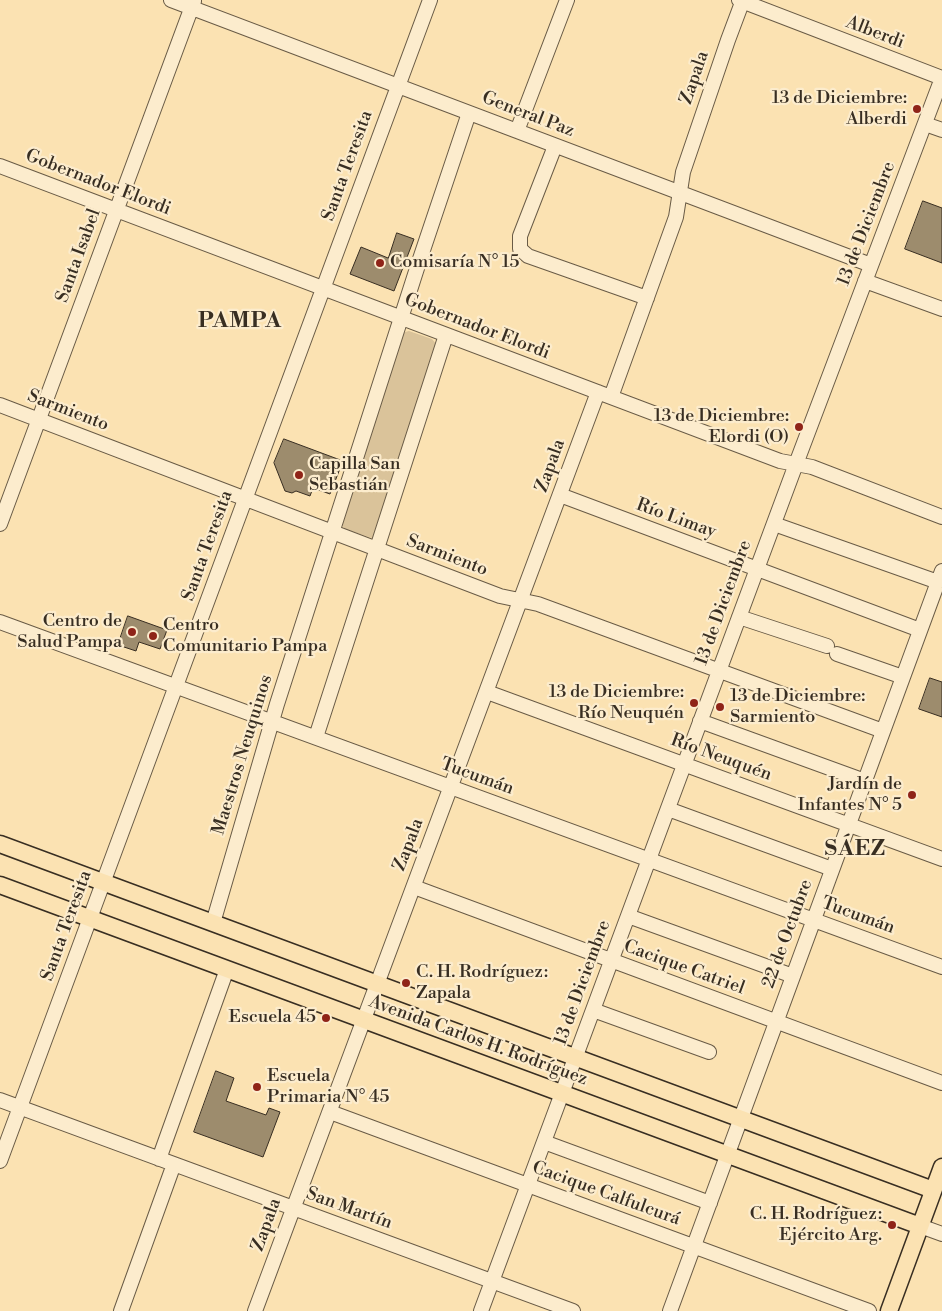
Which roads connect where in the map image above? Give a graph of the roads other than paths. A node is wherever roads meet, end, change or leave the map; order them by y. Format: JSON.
{"nodes":[{"id":1,"x":171,"y":0,"type":"edge"},
{"id":2,"x":430,"y":0,"type":"edge"},
{"id":3,"x":567,"y":0,"type":"edge"},
{"id":4,"x":742,"y":0,"type":"edge"},
{"id":5,"x":193,"y":4,"type":"edge"},
{"id":6,"x":942,"y":78,"type":"edge"},
{"id":7,"x":398,"y":86,"type":"junction"},
{"id":8,"x":469,"y":113,"type":"junction"},
{"id":9,"x":925,"y":124,"type":"junction"},
{"id":10,"x":942,"y":130,"type":"edge"},
{"id":11,"x":517,"y":131,"type":"junction"},
{"id":12,"x":555,"y":146,"type":"junction"},
{"id":13,"x":0,"y":166,"type":"edge"},
{"id":14,"x":680,"y":193,"type":"junction"},
{"id":15,"x":116,"y":210,"type":"junction"},
{"id":16,"x":871,"y":265,"type":"junction"},
{"id":17,"x":865,"y":281,"type":"junction"},
{"id":18,"x":323,"y":288,"type":"junction"},
{"id":19,"x":646,"y":298,"type":"junction"},
{"id":20,"x":942,"y":309,"type":"edge"},
{"id":21,"x":401,"y":318,"type":"junction"},
{"id":22,"x":446,"y":335,"type":"junction"},
{"id":23,"x":605,"y":395,"type":"junction"},
{"id":24,"x":0,"y":405,"type":"edge"},
{"id":25,"x":39,"y":420,"type":"junction"},
{"id":26,"x":796,"y":464,"type":"junction"},
{"id":27,"x":560,"y":495,"type":"junction"},
{"id":28,"x":245,"y":499,"type":"junction"},
{"id":29,"x":942,"y":517,"type":"edge"},
{"id":30,"x":0,"y":524,"type":"edge"},
{"id":31,"x":774,"y":524,"type":"junction"},
{"id":32,"x":332,"y":532,"type":"junction"},
{"id":33,"x":377,"y":549,"type":"junction"},
{"id":34,"x":757,"y":569,"type":"junction"},
{"id":35,"x":940,"y":576,"type":"edge"},
{"id":36,"x":521,"y":601,"type":"junction"},
{"id":37,"x":739,"y":617,"type":"junction"},
{"id":38,"x":0,"y":622,"type":"edge"},
{"id":39,"x":920,"y":630,"type":"junction"},
{"id":40,"x":719,"y":671,"type":"junction"},
{"id":41,"x":903,"y":677,"type":"junction"},
{"id":42,"x":176,"y":686,"type":"junction"},
{"id":43,"x":487,"y":692,"type":"junction"},
{"id":44,"x":272,"y":721,"type":"junction"},
{"id":45,"x":700,"y":721,"type":"junction"},
{"id":46,"x":883,"y":731,"type":"junction"},
{"id":47,"x":316,"y":738,"type":"junction"},
{"id":48,"x":684,"y":764,"type":"junction"},
{"id":49,"x":864,"y":782,"type":"junction"},
{"id":50,"x":451,"y":787,"type":"junction"},
{"id":51,"x":668,"y":809,"type":"junction"},
{"id":52,"x":849,"y":825,"type":"junction"},
{"id":53,"x":0,"y":844,"type":"edge"},
{"id":54,"x":942,"y":859,"type":"edge"},
{"id":55,"x":649,"y":860,"type":"junction"},
{"id":56,"x":832,"y":869,"type":"junction"},
{"id":57,"x":103,"y":882,"type":"junction"},
{"id":58,"x":0,"y":885,"type":"edge"},
{"id":59,"x":414,"y":887,"type":"junction"},
{"id":60,"x":628,"y":916,"type":"junction"},
{"id":61,"x":90,"y":918,"type":"junction"},
{"id":62,"x":814,"y":920,"type":"junction"},
{"id":63,"x":213,"y":923,"type":"junction"},
{"id":64,"x":611,"y":961,"type":"junction"},
{"id":65,"x":942,"y":967,"type":"edge"},
{"id":66,"x":226,"y":969,"type":"junction"},
{"id":67,"x":793,"y":976,"type":"junction"},
{"id":68,"x":377,"y":984,"type":"junction"},
{"id":69,"x":593,"y":1010,"type":"junction"},
{"id":70,"x":364,"y":1020,"type":"junction"},
{"id":71,"x":776,"y":1022,"type":"junction"},
{"id":72,"x":709,"y":1052,"type":"dead end"},
{"id":73,"x":575,"y":1057,"type":"junction"},
{"id":74,"x":942,"y":1084,"type":"edge"},
{"id":75,"x":562,"y":1093,"type":"junction"},
{"id":76,"x":0,"y":1100,"type":"edge"},
{"id":77,"x":20,"y":1107,"type":"junction"},
{"id":78,"x":330,"y":1112,"type":"junction"},
{"id":79,"x":741,"y":1118,"type":"junction"},
{"id":80,"x":544,"y":1142,"type":"junction"},
{"id":81,"x":728,"y":1154,"type":"junction"},
{"id":82,"x":159,"y":1158,"type":"junction"},
{"id":83,"x":0,"y":1161,"type":"edge"},
{"id":84,"x":174,"y":1164,"type":"junction"},
{"id":85,"x":942,"y":1167,"type":"edge"},
{"id":86,"x":528,"y":1185,"type":"junction"},
{"id":87,"x":934,"y":1190,"type":"junction"},
{"id":88,"x":710,"y":1203,"type":"junction"},
{"id":89,"x":294,"y":1208,"type":"junction"},
{"id":90,"x":920,"y":1226,"type":"junction"},
{"id":91,"x":942,"y":1234,"type":"edge"},
{"id":92,"x":694,"y":1246,"type":"junction"},
{"id":93,"x":492,"y":1281,"type":"junction"},
{"id":94,"x":121,"y":1311,"type":"edge"},
{"id":95,"x":256,"y":1311,"type":"edge"},
{"id":96,"x":481,"y":1311,"type":"edge"},
{"id":97,"x":573,"y":1311,"type":"edge"},
{"id":98,"x":670,"y":1311,"type":"edge"},
{"id":99,"x":869,"y":1311,"type":"edge"},
{"id":100,"x":889,"y":1311,"type":"edge"}],
"edges":[{"from":1,"to":5,"type":"street","name":"General Paz"},
{"from":2,"to":7,"type":"street","name":"Santa Teresita"},
{"from":3,"to":11,"type":"street"},
{"from":4,"to":6,"type":"street","name":"Alberdi"},
{"from":4,"to":14,"type":"street","name":"Zapala"},
{"from":5,"to":7,"type":"street","name":"General Paz"},
{"from":5,"to":15,"type":"street","name":"Santa Isabel"},
{"from":6,"to":9,"type":"street","name":"13 de Diciembre"},
{"from":7,"to":8,"type":"street","name":"General Paz"},
{"from":7,"to":18,"type":"street","name":"Santa Teresita"},
{"from":8,"to":11,"type":"street","name":"General Paz"},
{"from":8,"to":21,"type":"street","name":"Maestros Neuquinos"},
{"from":9,"to":10,"type":"street"},
{"from":9,"to":16,"type":"street","name":"13 de Diciembre"},
{"from":11,"to":12,"type":"street","name":"General Paz"},
{"from":12,"to":14,"type":"street","name":"General Paz"},
{"from":12,"to":19,"type":"street"},
{"from":13,"to":15,"type":"street","name":"Gobernador Elordi"},
{"from":14,"to":16,"type":"street","name":"General Paz"},
{"from":14,"to":19,"type":"street","name":"Zapala"},
{"from":15,"to":18,"type":"street","name":"Gobernador Elordi"},
{"from":15,"to":25,"type":"street","name":"Santa Isabel"},
{"from":16,"to":17,"type":"street","name":"13 de Diciembre"},
{"from":17,"to":20,"type":"street"},
{"from":17,"to":26,"type":"street","name":"13 de Diciembre"},
{"from":18,"to":21,"type":"street","name":"Gobernador Elordi"},
{"from":18,"to":28,"type":"street","name":"Santa Teresita"},
{"from":19,"to":23,"type":"street","name":"Zapala"},
{"from":21,"to":22,"type":"street","name":"Gobernador Elordi"},
{"from":21,"to":32,"type":"street","name":"Maestros Neuquinos"},
{"from":22,"to":23,"type":"street","name":"Gobernador Elordi"},
{"from":22,"to":33,"type":"street"},
{"from":23,"to":26,"type":"street","name":"Gobernador Elordi"},
{"from":23,"to":27,"type":"street","name":"Zapala"},
{"from":24,"to":25,"type":"street","name":"Sarmiento"},
{"from":25,"to":28,"type":"street","name":"Sarmiento"},
{"from":25,"to":30,"type":"street","name":"Santa Isabel"},
{"from":26,"to":29,"type":"street","name":"Gobernador Elordi"},
{"from":26,"to":31,"type":"street","name":"13 de Diciembre"},
{"from":27,"to":34,"type":"street","name":"Río Limay"},
{"from":27,"to":36,"type":"street","name":"Zapala"},
{"from":28,"to":32,"type":"street","name":"Sarmiento"},
{"from":28,"to":42,"type":"street","name":"Santa Teresita"},
{"from":31,"to":34,"type":"street","name":"13 de Diciembre"},
{"from":31,"to":35,"type":"street"},
{"from":32,"to":33,"type":"street","name":"Sarmiento"},
{"from":32,"to":44,"type":"street","name":"Maestros Neuquinos"},
{"from":33,"to":36,"type":"street","name":"Sarmiento"},
{"from":33,"to":47,"type":"street"},
{"from":34,"to":37,"type":"street","name":"13 de Diciembre"},
{"from":34,"to":39,"type":"street","name":"Río Limay"},
{"from":35,"to":39,"type":"street","name":"22 de Octubre"},
{"from":36,"to":40,"type":"street","name":"Sarmiento"},
{"from":36,"to":43,"type":"street","name":"Zapala"},
{"from":37,"to":40,"type":"street","name":"13 de Diciembre"},
{"from":37,"to":41,"type":"street"},
{"from":38,"to":42,"type":"street","name":"Tucumán"},
{"from":39,"to":41,"type":"street","name":"22 de Octubre"},
{"from":40,"to":45,"type":"street","name":"13 de Diciembre"},
{"from":40,"to":46,"type":"street","name":"Sarmiento"},
{"from":41,"to":46,"type":"street","name":"22 de Octubre"},
{"from":42,"to":44,"type":"street","name":"Tucumán"},
{"from":42,"to":57,"type":"street","name":"Santa Teresita"},
{"from":43,"to":48,"type":"street","name":"Río Neuquén"},
{"from":43,"to":50,"type":"street","name":"Zapala"},
{"from":44,"to":47,"type":"street","name":"Tucumán"},
{"from":44,"to":63,"type":"street","name":"Maestros Neuquinos"},
{"from":45,"to":48,"type":"street","name":"13 de Diciembre"},
{"from":45,"to":49,"type":"street"},
{"from":46,"to":49,"type":"street","name":"22 de Octubre"},
{"from":47,"to":50,"type":"street","name":"Tucumán"},
{"from":48,"to":51,"type":"street","name":"13 de Diciembre"},
{"from":48,"to":52,"type":"street","name":"Río Neuquén"},
{"from":49,"to":52,"type":"street","name":"22 de Octubre"},
{"from":50,"to":55,"type":"street","name":"Tucumán"},
{"from":50,"to":59,"type":"street","name":"Zapala"},
{"from":51,"to":55,"type":"street","name":"13 de Diciembre"},
{"from":51,"to":56,"type":"street"},
{"from":52,"to":54,"type":"street","name":"Río Neuquén"},
{"from":52,"to":56,"type":"street","name":"22 de Octubre"},
{"from":53,"to":57,"type":"main road","name":"Avenida Carlos H. Rodríguez"},
{"from":55,"to":60,"type":"street","name":"13 de Diciembre"},
{"from":55,"to":62,"type":"street","name":"Tucumán"},
{"from":56,"to":62,"type":"street","name":"22 de Octubre"},
{"from":57,"to":61,"type":"street","name":"Santa Teresita"},
{"from":57,"to":63,"type":"main road","name":"Avenida Carlos H. Rodríguez"},
{"from":58,"to":61,"type":"main road","name":"Avenida Carlos H. Rodríguez"},
{"from":59,"to":64,"type":"street","name":"Cacique Catriel"},
{"from":59,"to":68,"type":"street","name":"Zapala"},
{"from":60,"to":64,"type":"street","name":"13 de Diciembre"},
{"from":60,"to":67,"type":"street"},
{"from":61,"to":66,"type":"main road","name":"Avenida Carlos H. Rodríguez"},
{"from":61,"to":77,"type":"street","name":"Santa Teresita"},
{"from":62,"to":65,"type":"street","name":"Tucumán"},
{"from":62,"to":67,"type":"street","name":"22 de Octubre"},
{"from":63,"to":68,"type":"main road","name":"Avenida Carlos H. Rodríguez"},
{"from":64,"to":69,"type":"street","name":"13 de Diciembre"},
{"from":64,"to":71,"type":"street","name":"Cacique Catriel"},
{"from":66,"to":70,"type":"main road","name":"Avenida Carlos H. Rodríguez"},
{"from":66,"to":82,"type":"street"},
{"from":67,"to":71,"type":"street","name":"22 de Octubre"},
{"from":68,"to":70,"type":"street","name":"Zapala"},
{"from":68,"to":73,"type":"main road","name":"Avenida Carlos H. Rodríguez"},
{"from":69,"to":72,"type":"street"},
{"from":69,"to":73,"type":"street","name":"13 de Diciembre"},
{"from":70,"to":75,"type":"main road","name":"Avenida Carlos H. Rodríguez"},
{"from":70,"to":78,"type":"street","name":"Zapala"},
{"from":71,"to":74,"type":"street","name":"Cacique Catriel"},
{"from":71,"to":79,"type":"street","name":"22 de Octubre"},
{"from":73,"to":75,"type":"street","name":"13 de Diciembre"},
{"from":73,"to":79,"type":"main road","name":"Avenida Carlos H. Rodríguez"},
{"from":75,"to":80,"type":"street","name":"13 de Diciembre"},
{"from":75,"to":81,"type":"main road","name":"Avenida Carlos H. Rodríguez"},
{"from":76,"to":77,"type":"street","name":"San Martín"},
{"from":77,"to":82,"type":"street","name":"San Martín"},
{"from":77,"to":83,"type":"street","name":"Santa Teresita"},
{"from":78,"to":86,"type":"street","name":"Cacique Calfulcurá"},
{"from":78,"to":89,"type":"street","name":"Zapala"},
{"from":79,"to":81,"type":"street","name":"22 de Octubre"},
{"from":79,"to":87,"type":"main road","name":"Avenida Carlos H. Rodríguez"},
{"from":80,"to":86,"type":"street","name":"13 de Diciembre"},
{"from":80,"to":88,"type":"street"},
{"from":81,"to":88,"type":"street","name":"22 de Octubre"},
{"from":81,"to":90,"type":"main road","name":"Avenida Carlos H. Rodríguez"},
{"from":82,"to":84,"type":"street","name":"San Martín"},
{"from":84,"to":89,"type":"street","name":"San Martín"},
{"from":84,"to":94,"type":"street"},
{"from":85,"to":87,"type":"main road"},
{"from":86,"to":92,"type":"street","name":"Cacique Calfulcurá"},
{"from":86,"to":93,"type":"street","name":"13 de Diciembre"},
{"from":87,"to":90,"type":"main road"},
{"from":88,"to":92,"type":"street","name":"22 de Octubre"},
{"from":89,"to":93,"type":"street","name":"San Martín"},
{"from":89,"to":95,"type":"street","name":"Zapala"},
{"from":90,"to":91,"type":"street","name":"Avenida Carlos H. Rodríguez"},
{"from":90,"to":100,"type":"main road"},
{"from":92,"to":98,"type":"street","name":"22 de Octubre"},
{"from":92,"to":99,"type":"street","name":"Cacique Calfulcurá"},
{"from":93,"to":96,"type":"street","name":"13 de Diciembre"},
{"from":93,"to":97,"type":"street","name":"San Martín"}]}
